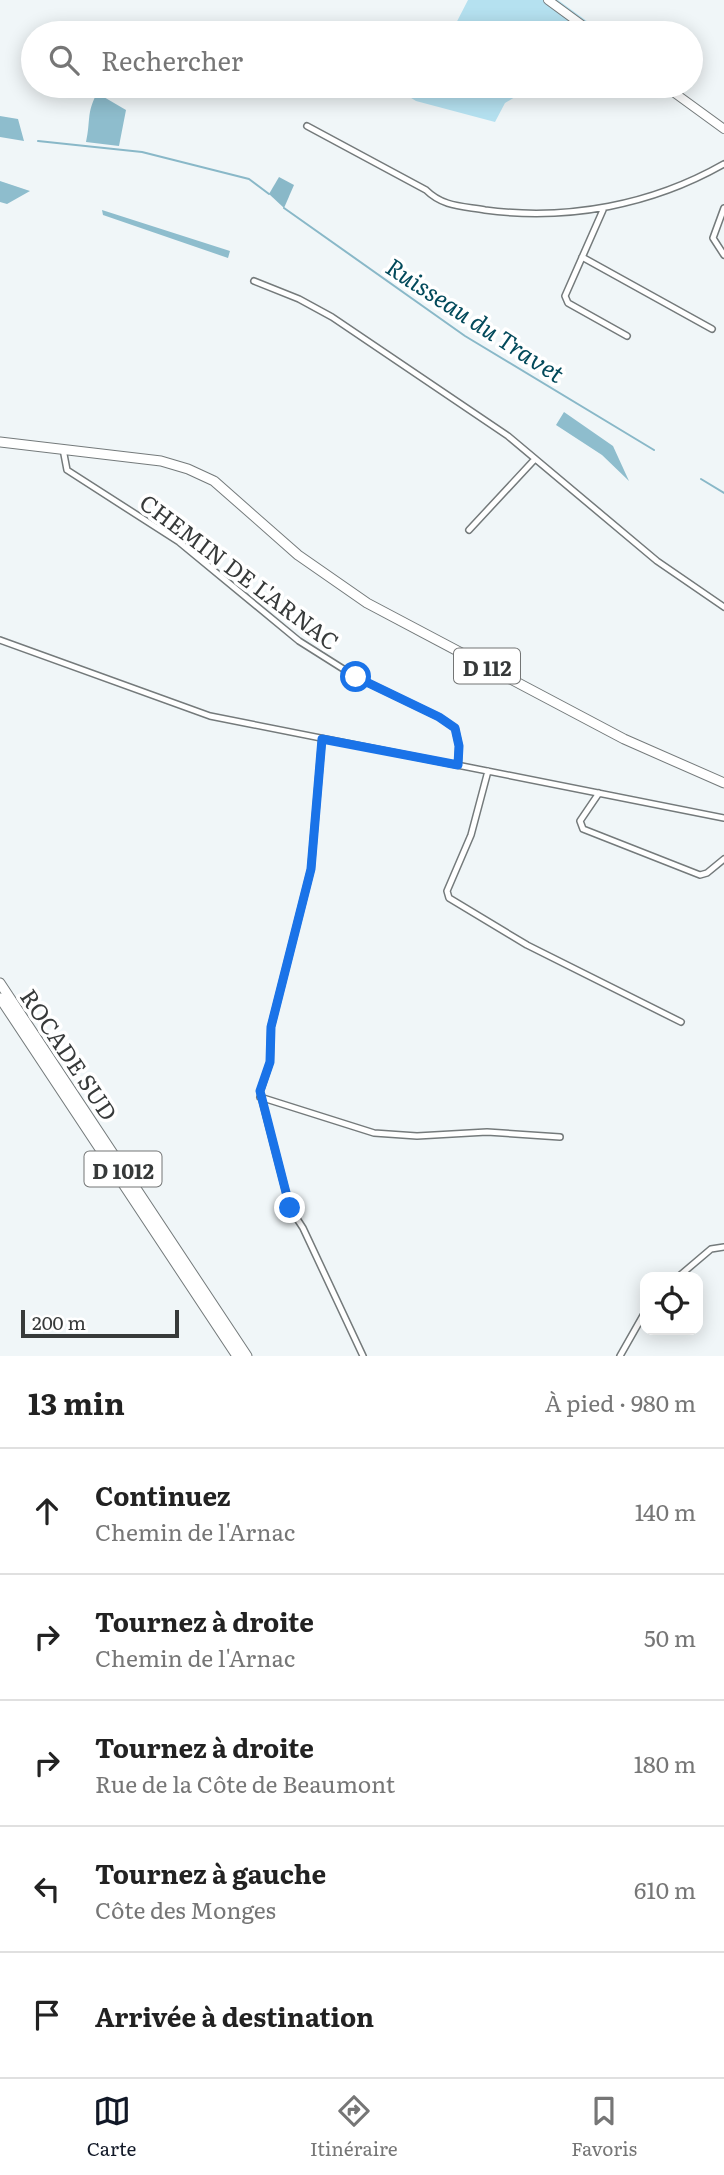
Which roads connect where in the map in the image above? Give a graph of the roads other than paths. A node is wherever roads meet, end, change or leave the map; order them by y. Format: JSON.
{"nodes":[{"id":1,"x":548,"y":0,"type":"edge"},
{"id":2,"x":577,"y":21,"type":"edge"},
{"id":3,"x":681,"y":98,"type":"edge"},
{"id":4,"x":307,"y":126,"type":"dead end"},
{"id":5,"x":724,"y":129,"type":"edge"},
{"id":6,"x":724,"y":164,"type":"edge"},
{"id":7,"x":724,"y":208,"type":"edge"},
{"id":8,"x":603,"y":210,"type":"junction"},
{"id":9,"x":724,"y":255,"type":"edge"},
{"id":10,"x":582,"y":257,"type":"junction"},
{"id":11,"x":254,"y":281,"type":"dead end"},
{"id":12,"x":712,"y":329,"type":"dead end"},
{"id":13,"x":627,"y":336,"type":"dead end"},
{"id":14,"x":0,"y":442,"type":"edge"},
{"id":15,"x":63,"y":449,"type":"junction"},
{"id":16,"x":535,"y":459,"type":"junction"},
{"id":17,"x":470,"y":530,"type":"dead end"},
{"id":18,"x":724,"y":607,"type":"edge"},
{"id":19,"x":0,"y":640,"type":"edge"},
{"id":20,"x":322,"y":739,"type":"junction"},
{"id":21,"x":458,"y":765,"type":"junction"},
{"id":22,"x":488,"y":771,"type":"junction"},
{"id":23,"x":724,"y":783,"type":"edge"},
{"id":24,"x":599,"y":793,"type":"junction"},
{"id":25,"x":724,"y":818,"type":"edge"},
{"id":26,"x":724,"y":859,"type":"edge"},
{"id":27,"x":0,"y":983,"type":"edge"},
{"id":28,"x":0,"y":998,"type":"edge"},
{"id":29,"x":681,"y":1021,"type":"dead end"},
{"id":30,"x":260,"y":1097,"type":"junction"},
{"id":31,"x":561,"y":1137,"type":"dead end"},
{"id":32,"x":724,"y":1247,"type":"edge"},
{"id":33,"x":684,"y":1272,"type":"edge"},
{"id":34,"x":640,"y":1321,"type":"edge"},
{"id":35,"x":237,"y":1356,"type":"edge"},
{"id":36,"x":247,"y":1356,"type":"edge"},
{"id":37,"x":363,"y":1356,"type":"edge"},
{"id":38,"x":620,"y":1356,"type":"edge"}],
"edges":[{"from":1,"to":2,"type":"main road"},
{"from":3,"to":5,"type":"main road"},
{"from":4,"to":8,"type":"street"},
{"from":6,"to":8,"type":"street"},
{"from":7,"to":9,"type":"street"},
{"from":8,"to":10,"type":"street"},
{"from":10,"to":12,"type":"street"},
{"from":10,"to":13,"type":"street"},
{"from":11,"to":16,"type":"street"},
{"from":14,"to":15,"type":"main road","number":"D 112"},
{"from":15,"to":21,"type":"street","name":"CHEMIN DE L'ARNAC"},
{"from":15,"to":23,"type":"main road","number":"D 112"},
{"from":16,"to":17,"type":"street"},
{"from":16,"to":18,"type":"street"},
{"from":19,"to":20,"type":"street"},
{"from":20,"to":21,"type":"street"},
{"from":20,"to":30,"type":"street"},
{"from":21,"to":22,"type":"street"},
{"from":22,"to":24,"type":"street"},
{"from":22,"to":29,"type":"street"},
{"from":24,"to":25,"type":"street"},
{"from":24,"to":26,"type":"street"},
{"from":27,"to":36,"type":"main road","name":"ROCADE SUD","number":"D 1012"},
{"from":28,"to":35,"type":"main road","name":"ROCADE SUD","number":"D 1012"},
{"from":30,"to":31,"type":"street"},
{"from":30,"to":37,"type":"street"},
{"from":32,"to":33,"type":"street"},
{"from":34,"to":38,"type":"street"}]}
